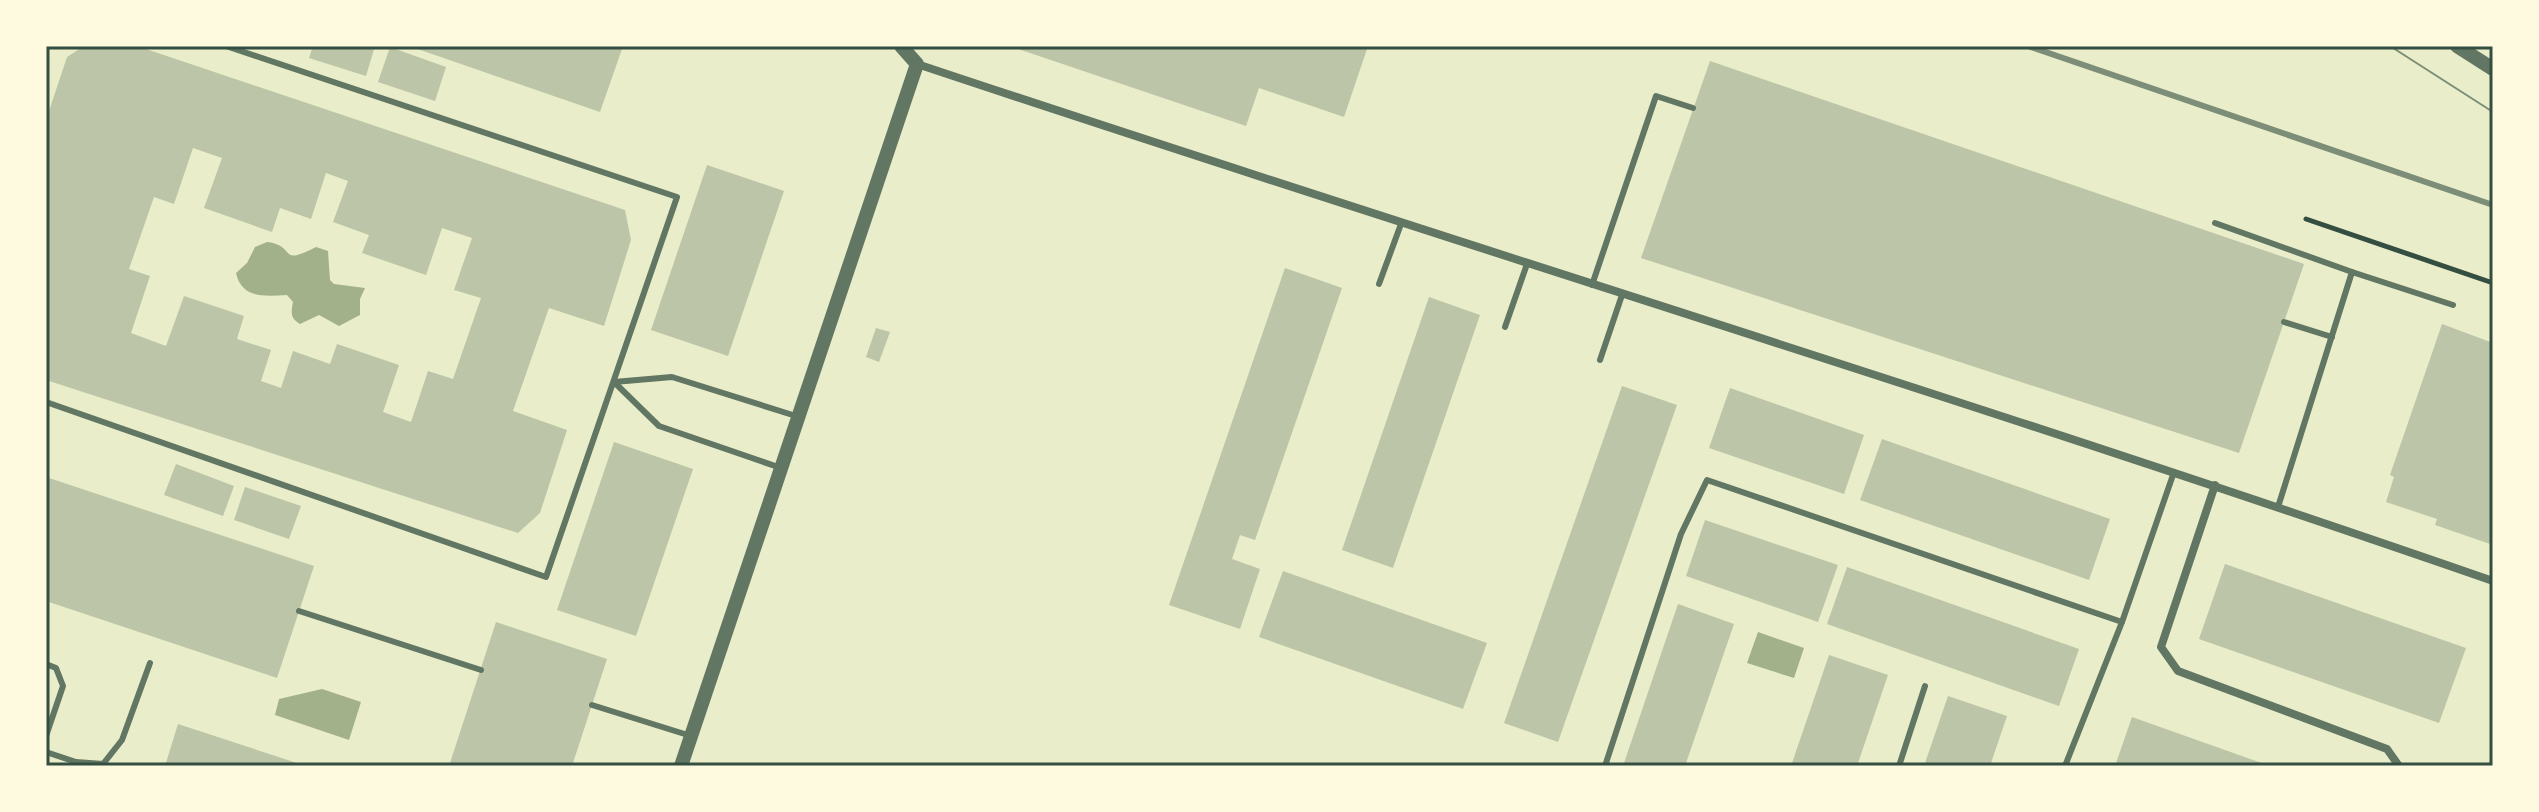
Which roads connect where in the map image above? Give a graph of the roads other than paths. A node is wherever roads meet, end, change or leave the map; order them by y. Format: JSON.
{"nodes":[{"id":1,"x":226,"y":46,"type":"edge"},
{"id":2,"x":901,"y":46,"type":"edge"},
{"id":3,"x":2457,"y":46,"type":"edge"},
{"id":4,"x":917,"y":64,"type":"junction"},
{"id":5,"x":2493,"y":69,"type":"edge"},
{"id":6,"x":1693,"y":108,"type":"dead end"},
{"id":7,"x":2215,"y":223,"type":"dead end"},
{"id":8,"x":1401,"y":224,"type":"junction"},
{"id":9,"x":1527,"y":264,"type":"junction"},
{"id":10,"x":2352,"y":272,"type":"junction"},
{"id":11,"x":1379,"y":284,"type":"dead end"},
{"id":12,"x":1592,"y":285,"type":"junction"},
{"id":13,"x":1622,"y":295,"type":"junction"},
{"id":14,"x":2453,"y":305,"type":"dead end"},
{"id":15,"x":2284,"y":322,"type":"dead end"},
{"id":16,"x":1505,"y":327,"type":"dead end"},
{"id":17,"x":2332,"y":337,"type":"junction"},
{"id":18,"x":1600,"y":360,"type":"dead end"},
{"id":19,"x":614,"y":382,"type":"junction"},
{"id":20,"x":46,"y":402,"type":"edge"},
{"id":21,"x":799,"y":416,"type":"junction"},
{"id":22,"x":781,"y":468,"type":"junction"},
{"id":23,"x":2174,"y":472,"type":"junction"},
{"id":24,"x":2215,"y":485,"type":"junction"},
{"id":25,"x":2278,"y":507,"type":"junction"},
{"id":26,"x":2493,"y":581,"type":"edge"},
{"id":27,"x":299,"y":611,"type":"dead end"},
{"id":28,"x":2122,"y":622,"type":"junction"},
{"id":29,"x":150,"y":663,"type":"dead end"},
{"id":30,"x":46,"y":664,"type":"edge"},
{"id":31,"x":481,"y":670,"type":"dead end"},
{"id":32,"x":1925,"y":686,"type":"dead end"},
{"id":33,"x":592,"y":705,"type":"dead end"},
{"id":34,"x":46,"y":736,"type":"edge"},
{"id":35,"x":691,"y":736,"type":"junction"},
{"id":36,"x":46,"y":752,"type":"edge"},
{"id":37,"x":683,"y":766,"type":"edge"},
{"id":38,"x":1605,"y":766,"type":"edge"},
{"id":39,"x":1899,"y":766,"type":"edge"},
{"id":40,"x":2065,"y":766,"type":"edge"},
{"id":41,"x":2399,"y":766,"type":"edge"}],
"edges":[{"from":1,"to":19,"type":"lane"},
{"from":2,"to":4,"type":"street"},
{"from":3,"to":5,"type":"street"},
{"from":4,"to":8,"type":"street"},
{"from":4,"to":21,"type":"street"},
{"from":6,"to":12,"type":"lane"},
{"from":7,"to":10,"type":"lane"},
{"from":8,"to":9,"type":"street"},
{"from":8,"to":11,"type":"lane"},
{"from":9,"to":12,"type":"street"},
{"from":9,"to":16,"type":"lane"},
{"from":10,"to":14,"type":"lane"},
{"from":10,"to":17,"type":"lane"},
{"from":12,"to":13,"type":"street"},
{"from":13,"to":18,"type":"lane"},
{"from":13,"to":23,"type":"street"},
{"from":15,"to":17,"type":"lane"},
{"from":17,"to":25,"type":"lane"},
{"from":19,"to":20,"type":"lane"},
{"from":19,"to":21,"type":"lane"},
{"from":19,"to":22,"type":"lane"},
{"from":21,"to":22,"type":"street"},
{"from":22,"to":35,"type":"street"},
{"from":23,"to":24,"type":"street"},
{"from":23,"to":28,"type":"lane"},
{"from":24,"to":25,"type":"street"},
{"from":24,"to":41,"type":"street"},
{"from":25,"to":26,"type":"street"},
{"from":27,"to":31,"type":"lane"},
{"from":28,"to":38,"type":"lane"},
{"from":28,"to":40,"type":"lane"},
{"from":29,"to":36,"type":"lane"},
{"from":30,"to":34,"type":"lane"},
{"from":32,"to":39,"type":"lane"},
{"from":33,"to":35,"type":"lane"},
{"from":35,"to":37,"type":"street"}]}
